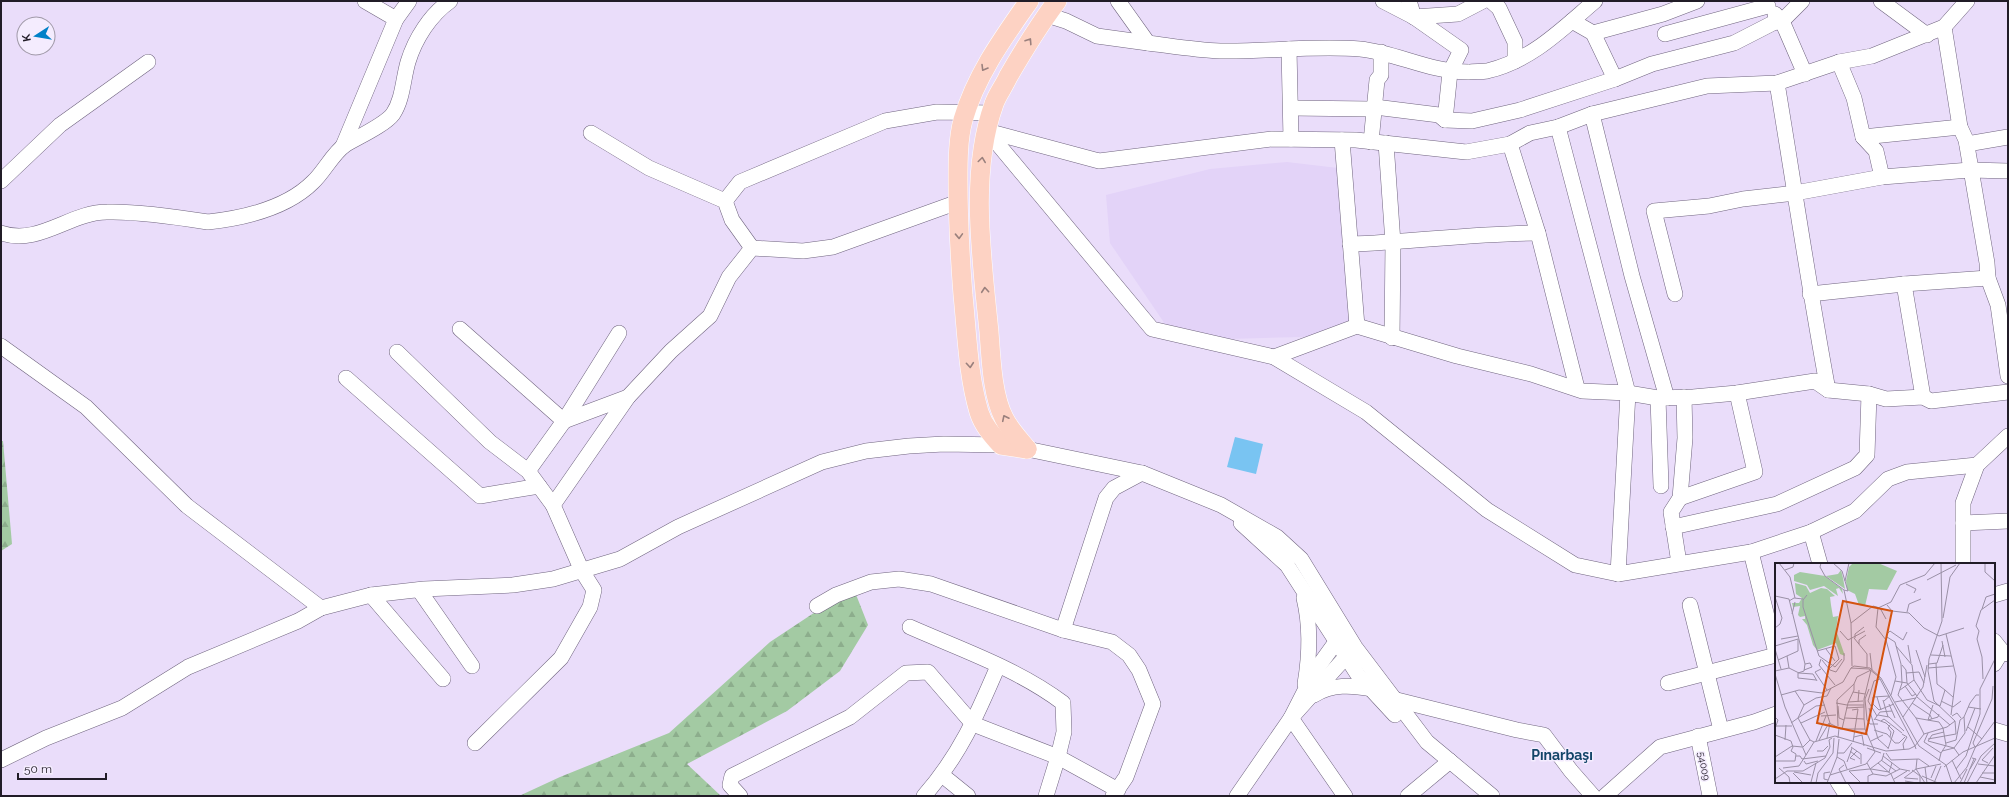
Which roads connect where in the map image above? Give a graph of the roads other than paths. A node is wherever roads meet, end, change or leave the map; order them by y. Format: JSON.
{"nodes":[{"id":1,"x":365,"y":1,"type":"edge"},
{"id":2,"x":409,"y":1,"type":"edge"},
{"id":3,"x":450,"y":1,"type":"edge"},
{"id":4,"x":1029,"y":1,"type":"edge"},
{"id":5,"x":1118,"y":1,"type":"edge"},
{"id":6,"x":1383,"y":1,"type":"edge"},
{"id":7,"x":1409,"y":1,"type":"edge"},
{"id":8,"x":1483,"y":1,"type":"edge"},
{"id":9,"x":1491,"y":1,"type":"edge"},
{"id":10,"x":1595,"y":1,"type":"edge"},
{"id":11,"x":1697,"y":1,"type":"edge"},
{"id":12,"x":1802,"y":1,"type":"edge"},
{"id":13,"x":1881,"y":1,"type":"edge"},
{"id":14,"x":1967,"y":1,"type":"edge"},
{"id":15,"x":1765,"y":4,"type":"edge"},
{"id":16,"x":1052,"y":8,"type":"edge"},
{"id":17,"x":1414,"y":17,"type":"junction"},
{"id":18,"x":396,"y":19,"type":"junction"},
{"id":19,"x":1572,"y":21,"type":"junction"},
{"id":20,"x":1782,"y":21,"type":"junction"},
{"id":21,"x":1944,"y":27,"type":"junction"},
{"id":22,"x":1593,"y":33,"type":"junction"},
{"id":23,"x":1664,"y":34,"type":"dead end"},
{"id":24,"x":1927,"y":35,"type":"junction"},
{"id":25,"x":1148,"y":43,"type":"junction"},
{"id":26,"x":1289,"y":49,"type":"junction"},
{"id":27,"x":1381,"y":52,"type":"junction"},
{"id":28,"x":1516,"y":61,"type":"junction"},
{"id":29,"x":148,"y":62,"type":"dead end"},
{"id":30,"x":1839,"y":62,"type":"junction"},
{"id":31,"x":1450,"y":72,"type":"junction"},
{"id":32,"x":1804,"y":74,"type":"junction"},
{"id":33,"x":1615,"y":79,"type":"junction"},
{"id":34,"x":1777,"y":83,"type":"junction"},
{"id":35,"x":1375,"y":107,"type":"junction"},
{"id":36,"x":1291,"y":108,"type":"junction"},
{"id":37,"x":966,"y":112,"type":"junction"},
{"id":38,"x":1592,"y":114,"type":"junction"},
{"id":39,"x":1445,"y":120,"type":"junction"},
{"id":40,"x":989,"y":122,"type":"junction"},
{"id":41,"x":1558,"y":127,"type":"junction"},
{"id":42,"x":1960,"y":127,"type":"junction"},
{"id":43,"x":590,"y":133,"type":"dead end"},
{"id":44,"x":1863,"y":136,"type":"junction"},
{"id":45,"x":2008,"y":137,"type":"edge"},
{"id":46,"x":1291,"y":139,"type":"junction"},
{"id":47,"x":1342,"y":140,"type":"junction"},
{"id":48,"x":1379,"y":142,"type":"junction"},
{"id":49,"x":1510,"y":144,"type":"junction"},
{"id":50,"x":1967,"y":144,"type":"junction"},
{"id":51,"x":343,"y":146,"type":"junction"},
{"id":52,"x":1970,"y":170,"type":"junction"},
{"id":53,"x":2008,"y":171,"type":"edge"},
{"id":54,"x":1882,"y":177,"type":"junction"},
{"id":55,"x":1,"y":181,"type":"edge"},
{"id":56,"x":1795,"y":193,"type":"junction"},
{"id":57,"x":725,"y":201,"type":"junction"},
{"id":58,"x":958,"y":202,"type":"junction"},
{"id":59,"x":1,"y":233,"type":"edge"},
{"id":60,"x":1538,"y":233,"type":"junction"},
{"id":61,"x":1393,"y":243,"type":"junction"},
{"id":62,"x":1350,"y":244,"type":"junction"},
{"id":63,"x":752,"y":248,"type":"junction"},
{"id":64,"x":1988,"y":278,"type":"junction"},
{"id":65,"x":1904,"y":284,"type":"junction"},
{"id":66,"x":1675,"y":294,"type":"dead end"},
{"id":67,"x":1810,"y":294,"type":"junction"},
{"id":68,"x":2003,"y":305,"type":"edge"},
{"id":69,"x":1357,"y":326,"type":"junction"},
{"id":70,"x":460,"y":329,"type":"dead end"},
{"id":71,"x":619,"y":333,"type":"dead end"},
{"id":72,"x":1392,"y":338,"type":"junction"},
{"id":73,"x":1,"y":346,"type":"edge"},
{"id":74,"x":397,"y":352,"type":"dead end"},
{"id":75,"x":1274,"y":357,"type":"junction"},
{"id":76,"x":2008,"y":376,"type":"edge"},
{"id":77,"x":346,"y":378,"type":"dead end"},
{"id":78,"x":1577,"y":388,"type":"junction"},
{"id":79,"x":1828,"y":390,"type":"junction"},
{"id":80,"x":2008,"y":392,"type":"edge"},
{"id":81,"x":1628,"y":393,"type":"junction"},
{"id":82,"x":1737,"y":393,"type":"junction"},
{"id":83,"x":1869,"y":394,"type":"junction"},
{"id":84,"x":628,"y":397,"type":"junction"},
{"id":85,"x":1684,"y":397,"type":"junction"},
{"id":86,"x":1923,"y":397,"type":"junction"},
{"id":87,"x":1662,"y":398,"type":"junction"},
{"id":88,"x":564,"y":421,"type":"junction"},
{"id":89,"x":2008,"y":436,"type":"edge"},
{"id":90,"x":1000,"y":445,"type":"junction"},
{"id":91,"x":1028,"y":449,"type":"junction"},
{"id":92,"x":1978,"y":465,"type":"junction"},
{"id":93,"x":528,"y":471,"type":"junction"},
{"id":94,"x":1142,"y":473,"type":"junction"},
{"id":95,"x":539,"y":486,"type":"junction"},
{"id":96,"x":1661,"y":486,"type":"dead end"},
{"id":97,"x":1680,"y":498,"type":"junction"},
{"id":98,"x":553,"y":505,"type":"junction"},
{"id":99,"x":1221,"y":505,"type":"junction"},
{"id":100,"x":2008,"y":521,"type":"edge"},
{"id":101,"x":1963,"y":523,"type":"junction"},
{"id":102,"x":1673,"y":527,"type":"junction"},
{"id":103,"x":1811,"y":532,"type":"junction"},
{"id":104,"x":1751,"y":552,"type":"junction"},
{"id":105,"x":1678,"y":563,"type":"junction"},
{"id":106,"x":1820,"y":563,"type":"edge"},
{"id":107,"x":1963,"y":563,"type":"edge"},
{"id":108,"x":582,"y":570,"type":"junction"},
{"id":109,"x":1618,"y":574,"type":"junction"},
{"id":110,"x":1301,"y":588,"type":"junction"},
{"id":111,"x":419,"y":590,"type":"junction"},
{"id":112,"x":2008,"y":591,"type":"edge"},
{"id":113,"x":371,"y":595,"type":"junction"},
{"id":114,"x":1995,"y":595,"type":"edge"},
{"id":115,"x":1690,"y":604,"type":"dead end"},
{"id":116,"x":817,"y":606,"type":"dead end"},
{"id":117,"x":321,"y":608,"type":"junction"},
{"id":118,"x":910,"y":627,"type":"dead end"},
{"id":119,"x":1063,"y":630,"type":"junction"},
{"id":120,"x":1341,"y":636,"type":"junction"},
{"id":121,"x":2001,"y":648,"type":"edge"},
{"id":122,"x":1775,"y":650,"type":"edge"},
{"id":123,"x":1350,"y":652,"type":"junction"},
{"id":124,"x":1775,"y":654,"type":"edge"},
{"id":125,"x":1995,"y":662,"type":"edge"},
{"id":126,"x":472,"y":666,"type":"dead end"},
{"id":127,"x":998,"y":666,"type":"junction"},
{"id":128,"x":1707,"y":674,"type":"junction"},
{"id":129,"x":443,"y":679,"type":"dead end"},
{"id":130,"x":1668,"y":683,"type":"dead end"},
{"id":131,"x":1372,"y":690,"type":"junction"},
{"id":132,"x":1306,"y":695,"type":"junction"},
{"id":133,"x":1393,"y":699,"type":"junction"},
{"id":134,"x":1775,"y":714,"type":"edge"},
{"id":135,"x":1291,"y":718,"type":"junction"},
{"id":136,"x":973,"y":724,"type":"junction"},
{"id":137,"x":1721,"y":730,"type":"junction"},
{"id":138,"x":1995,"y":730,"type":"edge"},
{"id":139,"x":2008,"y":734,"type":"edge"},
{"id":140,"x":1698,"y":736,"type":"junction"},
{"id":141,"x":1427,"y":742,"type":"junction"},
{"id":142,"x":475,"y":743,"type":"dead end"},
{"id":143,"x":1058,"y":757,"type":"junction"},
{"id":144,"x":1,"y":760,"type":"edge"},
{"id":145,"x":1450,"y":761,"type":"junction"},
{"id":146,"x":942,"y":775,"type":"junction"},
{"id":147,"x":1839,"y":783,"type":"edge"},
{"id":148,"x":1115,"y":793,"type":"edge"},
{"id":149,"x":740,"y":796,"type":"edge"},
{"id":150,"x":924,"y":796,"type":"edge"},
{"id":151,"x":968,"y":796,"type":"edge"},
{"id":152,"x":1046,"y":796,"type":"edge"},
{"id":153,"x":1237,"y":796,"type":"edge"},
{"id":154,"x":1345,"y":796,"type":"edge"},
{"id":155,"x":1408,"y":796,"type":"edge"},
{"id":156,"x":1492,"y":796,"type":"edge"},
{"id":157,"x":1593,"y":796,"type":"edge"},
{"id":158,"x":1605,"y":796,"type":"edge"},
{"id":159,"x":1710,"y":796,"type":"edge"},
{"id":160,"x":1847,"y":796,"type":"edge"}],
"edges":[{"from":1,"to":18,"type":"street"},
{"from":2,"to":18,"type":"street"},
{"from":3,"to":51,"type":"street"},
{"from":4,"to":37,"type":"main road","one_way":true},
{"from":5,"to":25,"type":"street"},
{"from":6,"to":17,"type":"street"},
{"from":7,"to":17,"type":"street"},
{"from":8,"to":17,"type":"street"},
{"from":9,"to":28,"type":"street"},
{"from":10,"to":19,"type":"street"},
{"from":11,"to":22,"type":"street"},
{"from":12,"to":20,"type":"street"},
{"from":13,"to":24,"type":"street"},
{"from":14,"to":21,"type":"street"},
{"from":15,"to":20,"type":"street"},
{"from":15,"to":23,"type":"street"},
{"from":16,"to":25,"type":"street"},
{"from":40,"to":16,"type":"main road","one_way":true},
{"from":17,"to":31,"type":"street"},
{"from":18,"to":51,"type":"street"},
{"from":19,"to":22,"type":"street"},
{"from":19,"to":28,"type":"street"},
{"from":20,"to":32,"type":"street"},
{"from":20,"to":33,"type":"street"},
{"from":21,"to":24,"type":"street"},
{"from":21,"to":42,"type":"street"},
{"from":22,"to":33,"type":"street"},
{"from":24,"to":30,"type":"street"},
{"from":25,"to":26,"type":"street"},
{"from":26,"to":27,"type":"street"},
{"from":26,"to":36,"type":"street"},
{"from":27,"to":31,"type":"street"},
{"from":27,"to":35,"type":"street"},
{"from":28,"to":31,"type":"street"},
{"from":29,"to":55,"type":"street"},
{"from":30,"to":32,"type":"street"},
{"from":30,"to":44,"type":"street"},
{"from":31,"to":39,"type":"street"},
{"from":32,"to":34,"type":"street"},
{"from":33,"to":39,"type":"street"},
{"from":34,"to":38,"type":"street"},
{"from":34,"to":56,"type":"street"},
{"from":35,"to":36,"type":"street"},
{"from":35,"to":39,"type":"street"},
{"from":35,"to":48,"type":"street"},
{"from":36,"to":46,"type":"street"},
{"from":37,"to":40,"type":"street"},
{"from":37,"to":57,"type":"street"},
{"from":37,"to":58,"type":"main road"},
{"from":38,"to":41,"type":"street"},
{"from":38,"to":87,"type":"street"},
{"from":40,"to":46,"type":"street"},
{"from":40,"to":75,"type":"street"},
{"from":91,"to":40,"type":"main road","one_way":true},
{"from":41,"to":49,"type":"street"},
{"from":41,"to":81,"type":"street"},
{"from":42,"to":44,"type":"street"},
{"from":42,"to":50,"type":"street"},
{"from":43,"to":57,"type":"street"},
{"from":44,"to":54,"type":"street"},
{"from":45,"to":50,"type":"street"},
{"from":46,"to":47,"type":"street"},
{"from":47,"to":48,"type":"street"},
{"from":47,"to":62,"type":"street"},
{"from":48,"to":49,"type":"street"},
{"from":48,"to":61,"type":"street"},
{"from":49,"to":60,"type":"street"},
{"from":50,"to":52,"type":"street"},
{"from":51,"to":59,"type":"street"},
{"from":52,"to":53,"type":"street"},
{"from":52,"to":54,"type":"street"},
{"from":52,"to":64,"type":"street"},
{"from":54,"to":56,"type":"street"},
{"from":56,"to":66,"type":"street"},
{"from":56,"to":67,"type":"street"},
{"from":57,"to":63,"type":"street"},
{"from":58,"to":63,"type":"street"},
{"from":58,"to":90,"type":"main road","one_way":true},
{"from":60,"to":61,"type":"street"},
{"from":60,"to":78,"type":"street"},
{"from":61,"to":62,"type":"street"},
{"from":61,"to":72,"type":"street"},
{"from":62,"to":69,"type":"street"},
{"from":63,"to":84,"type":"street"},
{"from":64,"to":65,"type":"street"},
{"from":64,"to":68,"type":"street"},
{"from":65,"to":67,"type":"street"},
{"from":65,"to":86,"type":"street"},
{"from":67,"to":79,"type":"street"},
{"from":68,"to":76,"type":"street"},
{"from":69,"to":72,"type":"street"},
{"from":69,"to":75,"type":"street"},
{"from":70,"to":88,"type":"street"},
{"from":71,"to":88,"type":"street"},
{"from":72,"to":78,"type":"street"},
{"from":73,"to":117,"type":"street"},
{"from":74,"to":93,"type":"street"},
{"from":75,"to":109,"type":"street"},
{"from":77,"to":95,"type":"street"},
{"from":78,"to":81,"type":"street"},
{"from":79,"to":82,"type":"street"},
{"from":79,"to":83,"type":"street"},
{"from":80,"to":86,"type":"street"},
{"from":81,"to":87,"type":"street"},
{"from":81,"to":109,"type":"street"},
{"from":82,"to":85,"type":"street"},
{"from":82,"to":97,"type":"street"},
{"from":83,"to":86,"type":"street"},
{"from":83,"to":102,"type":"street"},
{"from":84,"to":88,"type":"street"},
{"from":84,"to":98,"type":"street"},
{"from":85,"to":87,"type":"street"},
{"from":85,"to":97,"type":"street"},
{"from":87,"to":96,"type":"street"},
{"from":88,"to":93,"type":"street"},
{"from":89,"to":92,"type":"street"},
{"from":90,"to":91,"type":"main road"},
{"from":90,"to":108,"type":"street"},
{"from":91,"to":94,"type":"street"},
{"from":92,"to":101,"type":"street"},
{"from":92,"to":103,"type":"street"},
{"from":93,"to":95,"type":"street"},
{"from":94,"to":99,"type":"street"},
{"from":94,"to":119,"type":"street"},
{"from":95,"to":98,"type":"street"},
{"from":97,"to":102,"type":"street"},
{"from":98,"to":108,"type":"street"},
{"from":99,"to":110,"type":"street"},
{"from":99,"to":120,"type":"street"},
{"from":100,"to":101,"type":"street"},
{"from":101,"to":107,"type":"street"},
{"from":102,"to":105,"type":"street"},
{"from":103,"to":104,"type":"street"},
{"from":103,"to":106,"type":"street"},
{"from":104,"to":105,"type":"street"},
{"from":104,"to":122,"type":"street"},
{"from":105,"to":109,"type":"street"},
{"from":108,"to":111,"type":"street"},
{"from":108,"to":142,"type":"street"},
{"from":110,"to":120,"type":"street"},
{"from":110,"to":132,"type":"street"},
{"from":111,"to":113,"type":"street"},
{"from":111,"to":126,"type":"street"},
{"from":112,"to":114,"type":"street"},
{"from":113,"to":117,"type":"street"},
{"from":113,"to":129,"type":"street"},
{"from":115,"to":128,"type":"street"},
{"from":116,"to":119,"type":"street"},
{"from":117,"to":144,"type":"street"},
{"from":118,"to":127,"type":"street"},
{"from":119,"to":148,"type":"street"},
{"from":120,"to":123,"type":"street"},
{"from":120,"to":132,"type":"street"},
{"from":121,"to":125,"type":"street"},
{"from":123,"to":131,"type":"street"},
{"from":123,"to":132,"type":"street"},
{"from":123,"to":133,"type":"street"},
{"from":124,"to":128,"type":"street"},
{"from":127,"to":136,"type":"street"},
{"from":127,"to":143,"type":"street"},
{"from":128,"to":130,"type":"street"},
{"from":128,"to":137,"type":"street"},
{"from":131,"to":132,"type":"street"},
{"from":131,"to":141,"type":"street"},
{"from":132,"to":135,"type":"street"},
{"from":133,"to":141,"type":"street"},
{"from":133,"to":157,"type":"street"},
{"from":134,"to":137,"type":"street"},
{"from":135,"to":153,"type":"street"},
{"from":135,"to":154,"type":"street"},
{"from":136,"to":143,"type":"street"},
{"from":136,"to":146,"type":"street"},
{"from":136,"to":149,"type":"street"},
{"from":137,"to":140,"type":"street"},
{"from":138,"to":139,"type":"street"},
{"from":140,"to":158,"type":"street"},
{"from":140,"to":159,"type":"street","name":"54009"},
{"from":141,"to":145,"type":"street"},
{"from":143,"to":148,"type":"street"},
{"from":143,"to":152,"type":"street"},
{"from":145,"to":155,"type":"street"},
{"from":145,"to":156,"type":"street"},
{"from":146,"to":150,"type":"street"},
{"from":146,"to":151,"type":"street"},
{"from":147,"to":160,"type":"street"}]}
